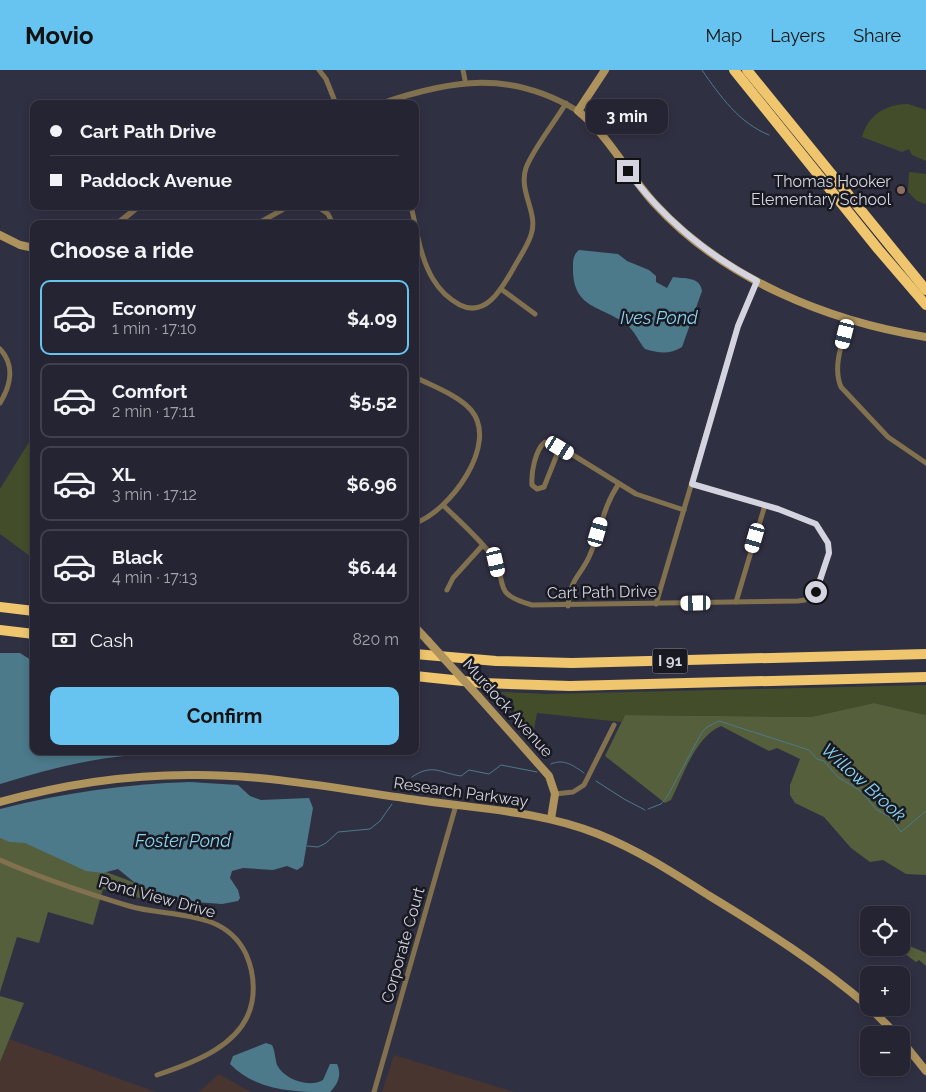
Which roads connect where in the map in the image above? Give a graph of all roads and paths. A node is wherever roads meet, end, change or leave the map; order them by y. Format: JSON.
{"nodes":[{"id":1,"x":319,"y":70,"type":"edge"},
{"id":2,"x":463,"y":70,"type":"edge"},
{"id":3,"x":605,"y":70,"type":"edge"},
{"id":4,"x":734,"y":70,"type":"edge"},
{"id":5,"x":747,"y":70,"type":"edge"},
{"id":6,"x":465,"y":80,"type":"junction"},
{"id":7,"x":335,"y":100,"type":"edge"},
{"id":8,"x":395,"y":100,"type":"edge"},
{"id":9,"x":566,"y":103,"type":"junction"},
{"id":10,"x":578,"y":111,"type":"junction"},
{"id":11,"x":135,"y":210,"type":"edge"},
{"id":12,"x":281,"y":210,"type":"edge"},
{"id":13,"x":322,"y":210,"type":"edge"},
{"id":14,"x":124,"y":220,"type":"edge"},
{"id":15,"x":264,"y":220,"type":"edge"},
{"id":16,"x":331,"y":220,"type":"edge"},
{"id":17,"x":0,"y":235,"type":"edge"},
{"id":18,"x":419,"y":239,"type":"edge"},
{"id":19,"x":30,"y":247,"type":"edge"},
{"id":20,"x":757,"y":281,"type":"junction"},
{"id":21,"x":501,"y":289,"type":"junction"},
{"id":22,"x":926,"y":290,"type":"edge"},
{"id":23,"x":926,"y":305,"type":"edge"},
{"id":24,"x":534,"y":314,"type":"dead end"},
{"id":25,"x":849,"y":319,"type":"junction"},
{"id":26,"x":926,"y":337,"type":"edge"},
{"id":27,"x":0,"y":349,"type":"edge"},
{"id":28,"x":419,"y":379,"type":"edge"},
{"id":29,"x":0,"y":403,"type":"edge"},
{"id":30,"x":560,"y":448,"type":"junction"},
{"id":31,"x":926,"y":464,"type":"edge"},
{"id":32,"x":692,"y":484,"type":"junction"},
{"id":33,"x":618,"y":485,"type":"junction"},
{"id":34,"x":443,"y":505,"type":"junction"},
{"id":35,"x":765,"y":505,"type":"junction"},
{"id":36,"x":684,"y":510,"type":"junction"},
{"id":37,"x":419,"y":522,"type":"edge"},
{"id":38,"x":482,"y":546,"type":"junction"},
{"id":39,"x":447,"y":590,"type":"dead end"},
{"id":40,"x":736,"y":602,"type":"junction"},
{"id":41,"x":656,"y":604,"type":"junction"},
{"id":42,"x":568,"y":606,"type":"junction"},
{"id":43,"x":0,"y":608,"type":"edge"},
{"id":44,"x":30,"y":611,"type":"edge"},
{"id":45,"x":0,"y":630,"type":"edge"},
{"id":46,"x":419,"y":631,"type":"edge"},
{"id":47,"x":30,"y":634,"type":"edge"},
{"id":48,"x":419,"y":654,"type":"edge"},
{"id":49,"x":926,"y":654,"type":"edge"},
{"id":50,"x":419,"y":676,"type":"edge"},
{"id":51,"x":926,"y":677,"type":"edge"},
{"id":52,"x":614,"y":725,"type":"dead end"},
{"id":53,"x":555,"y":794,"type":"junction"},
{"id":54,"x":0,"y":802,"type":"edge"},
{"id":55,"x":456,"y":805,"type":"junction"},
{"id":56,"x":551,"y":819,"type":"junction"},
{"id":57,"x":0,"y":860,"type":"edge"},
{"id":58,"x":860,"y":1000,"type":"edge"},
{"id":59,"x":878,"y":1016,"type":"edge"},
{"id":60,"x":888,"y":1026,"type":"edge"},
{"id":61,"x":910,"y":1051,"type":"edge"},
{"id":62,"x":926,"y":1071,"type":"edge"},
{"id":63,"x":157,"y":1075,"type":"dead end"},
{"id":64,"x":374,"y":1092,"type":"edge"}],
"edges":[{"from":1,"to":7,"type":"street"},
{"from":2,"to":6,"type":"street"},
{"from":3,"to":10,"type":"main road"},
{"from":4,"to":23,"type":"highway"},
{"from":5,"to":22,"type":"highway"},
{"from":6,"to":8,"type":"street"},
{"from":6,"to":9,"type":"street"},
{"from":9,"to":10,"type":"street"},
{"from":9,"to":21,"type":"street"},
{"from":10,"to":20,"type":"main road"},
{"from":11,"to":14,"type":"street"},
{"from":12,"to":15,"type":"street"},
{"from":13,"to":16,"type":"street"},
{"from":17,"to":19,"type":"main road"},
{"from":18,"to":21,"type":"street"},
{"from":20,"to":25,"type":"main road"},
{"from":20,"to":32,"type":"street"},
{"from":21,"to":24,"type":"street"},
{"from":25,"to":26,"type":"main road"},
{"from":25,"to":31,"type":"street"},
{"from":27,"to":29,"type":"street"},
{"from":28,"to":34,"type":"street"},
{"from":30,"to":30,"type":"street"},
{"from":30,"to":33,"type":"street"},
{"from":32,"to":35,"type":"street","name":"Cart Path Drive"},
{"from":32,"to":36,"type":"street"},
{"from":33,"to":36,"type":"street"},
{"from":33,"to":42,"type":"street"},
{"from":34,"to":37,"type":"street"},
{"from":34,"to":38,"type":"street","name":"Cart Path Drive"},
{"from":35,"to":40,"type":"street"},
{"from":35,"to":40,"type":"street","name":"Cart Path Drive"},
{"from":36,"to":41,"type":"street"},
{"from":38,"to":39,"type":"street"},
{"from":38,"to":42,"type":"street","name":"Cart Path Drive"},
{"from":40,"to":41,"type":"street","name":"Cart Path Drive"},
{"from":41,"to":42,"type":"street","name":"Cart Path Drive"},
{"from":43,"to":44,"type":"highway"},
{"from":45,"to":47,"type":"highway"},
{"from":46,"to":53,"type":"main road","name":"Murdock Avenue","bridge":true},
{"from":48,"to":49,"type":"highway","number":"I 91"},
{"from":50,"to":51,"type":"highway","number":"I 91"},
{"from":52,"to":53,"type":"street"},
{"from":53,"to":56,"type":"main road"},
{"from":54,"to":55,"type":"main road","name":"Research Parkway"},
{"from":55,"to":56,"type":"main road","name":"Research Parkway"},
{"from":55,"to":64,"type":"street","name":"Corporate Court"},
{"from":56,"to":58,"type":"main road","name":"Research Parkway"},
{"from":57,"to":63,"type":"street","name":"Pond View Drive"},
{"from":59,"to":60,"type":"main road","name":"Research Parkway"},
{"from":61,"to":62,"type":"main road"}]}
